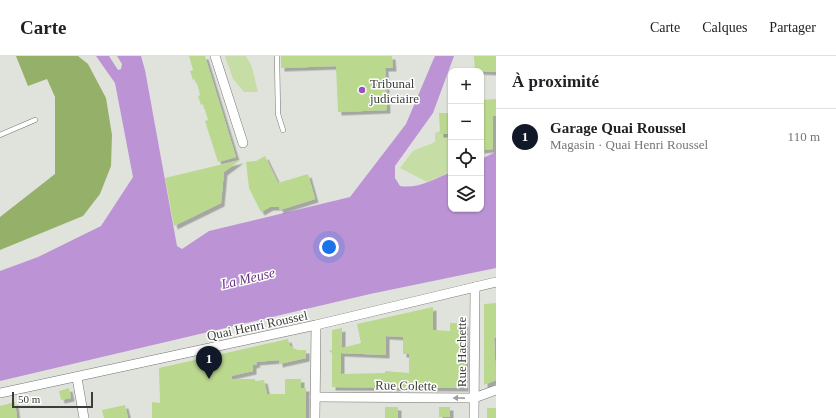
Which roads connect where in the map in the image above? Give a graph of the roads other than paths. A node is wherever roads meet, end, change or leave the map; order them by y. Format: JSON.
{"nodes":[{"id":1,"x":215,"y":56,"type":"edge"},
{"id":2,"x":277,"y":56,"type":"edge"},
{"id":3,"x":35,"y":120,"type":"dead end"},
{"id":4,"x":283,"y":130,"type":"dead end"},
{"id":5,"x":0,"y":135,"type":"edge"},
{"id":6,"x":243,"y":143,"type":"dead end"},
{"id":7,"x":496,"y":282,"type":"edge"},
{"id":8,"x":475,"y":287,"type":"junction"},
{"id":9,"x":316,"y":325,"type":"junction"},
{"id":10,"x":76,"y":378,"type":"junction"},
{"id":11,"x":496,"y":390,"type":"edge"},
{"id":12,"x":0,"y":393,"type":"edge"},
{"id":13,"x":315,"y":397,"type":"junction"},
{"id":14,"x":474,"y":398,"type":"junction"},
{"id":15,"x":84,"y":418,"type":"edge"},
{"id":16,"x":315,"y":418,"type":"edge"},
{"id":17,"x":474,"y":418,"type":"edge"}],
"edges":[{"from":1,"to":6,"type":"street"},
{"from":2,"to":4,"type":"lane"},
{"from":3,"to":5,"type":"lane"},
{"from":7,"to":8,"type":"street","name":"Quai Henri Roussel"},
{"from":8,"to":9,"type":"street","name":"Quai Henri Roussel"},
{"from":8,"to":14,"type":"street","name":"Rue Hachette"},
{"from":9,"to":10,"type":"street","name":"Quai Henri Roussel"},
{"from":9,"to":13,"type":"street"},
{"from":10,"to":12,"type":"street","name":"Quai Henri Roussel"},
{"from":10,"to":15,"type":"street"},
{"from":11,"to":14,"type":"street","name":"Rue Colette"},
{"from":14,"to":13,"type":"street","name":"Rue Colette","one_way":true},
{"from":13,"to":16,"type":"street"},
{"from":14,"to":17,"type":"street","name":"Rue Hachette"}]}
